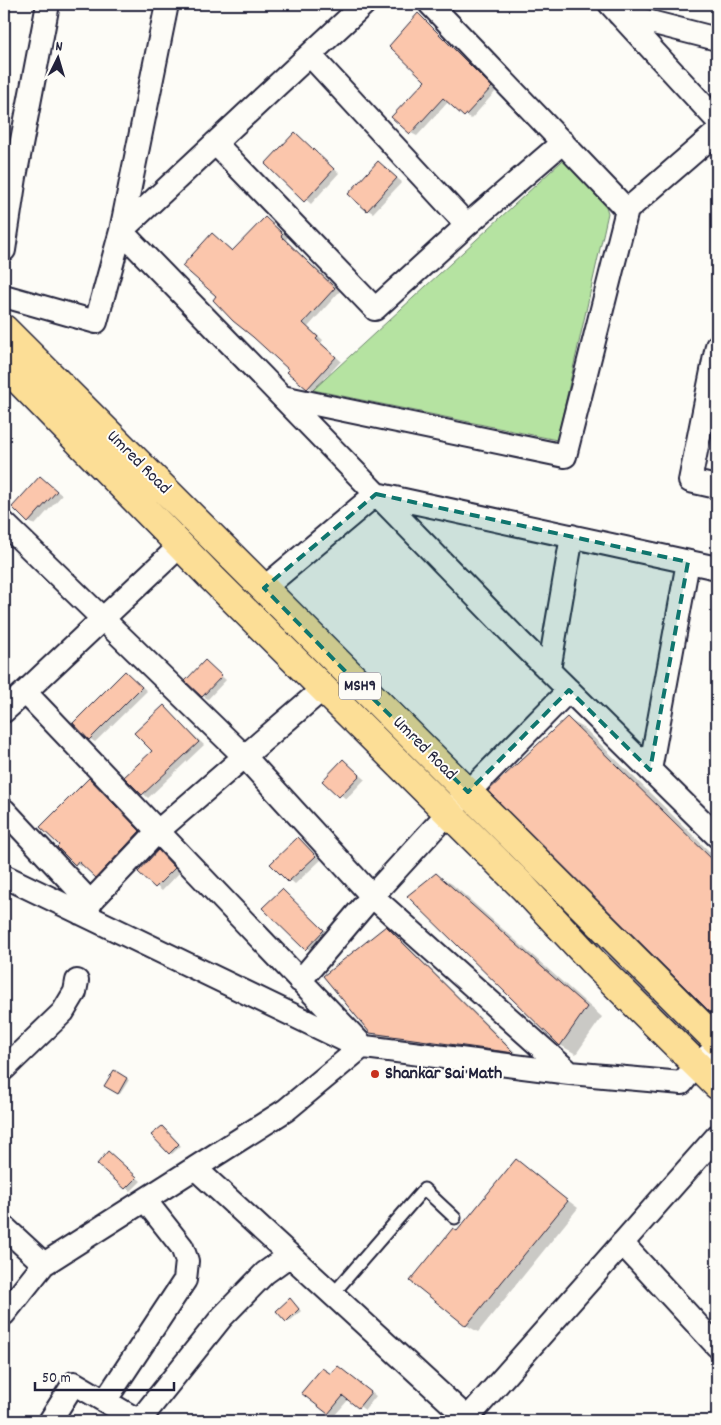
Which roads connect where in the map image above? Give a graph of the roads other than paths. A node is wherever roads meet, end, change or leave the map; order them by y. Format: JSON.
{"nodes":[{"id":1,"x":48,"y":4,"type":"edge"},
{"id":2,"x":167,"y":4,"type":"edge"},
{"id":3,"x":364,"y":4,"type":"edge"},
{"id":4,"x":430,"y":4,"type":"edge"},
{"id":5,"x":614,"y":9,"type":"edge"},
{"id":6,"x":717,"y":39,"type":"edge"},
{"id":7,"x":310,"y":54,"type":"junction"},
{"id":8,"x":717,"y":120,"type":"edge"},
{"id":9,"x":717,"y":132,"type":"edge"},
{"id":10,"x":562,"y":142,"type":"junction"},
{"id":11,"x":215,"y":143,"type":"junction"},
{"id":12,"x":627,"y":210,"type":"junction"},
{"id":13,"x":467,"y":225,"type":"junction"},
{"id":14,"x":121,"y":231,"type":"junction"},
{"id":15,"x":4,"y":250,"type":"edge"},
{"id":16,"x":4,"y":296,"type":"edge"},
{"id":17,"x":4,"y":330,"type":"edge"},
{"id":18,"x":717,"y":346,"type":"edge"},
{"id":19,"x":4,"y":365,"type":"edge"},
{"id":20,"x":282,"y":397,"type":"junction"},
{"id":21,"x":717,"y":486,"type":"edge"},
{"id":22,"x":376,"y":494,"type":"junction"},
{"id":23,"x":4,"y":522,"type":"edge"},
{"id":24,"x":572,"y":536,"type":"junction"},
{"id":25,"x":181,"y":545,"type":"junction"},
{"id":26,"x":688,"y":562,"type":"junction"},
{"id":27,"x":717,"y":568,"type":"edge"},
{"id":28,"x":264,"y":588,"type":"junction"},
{"id":29,"x":103,"y":618,"type":"junction"},
{"id":30,"x":549,"y":670,"type":"junction"},
{"id":31,"x":325,"y":687,"type":"junction"},
{"id":32,"x":569,"y":690,"type":"junction"},
{"id":33,"x":25,"y":692,"type":"junction"},
{"id":34,"x":4,"y":711,"type":"edge"},
{"id":35,"x":244,"y":756,"type":"junction"},
{"id":36,"x":650,"y":770,"type":"junction"},
{"id":37,"x":468,"y":792,"type":"junction"},
{"id":38,"x":4,"y":810,"type":"edge"},
{"id":39,"x":448,"y":813,"type":"junction"},
{"id":40,"x":158,"y":831,"type":"junction"},
{"id":41,"x":717,"y":836,"type":"edge"},
{"id":42,"x":4,"y":876,"type":"edge"},
{"id":43,"x":372,"y":896,"type":"junction"},
{"id":44,"x":85,"y":908,"type":"junction"},
{"id":45,"x":642,"y":966,"type":"junction"},
{"id":46,"x":300,"y":981,"type":"junction"},
{"id":47,"x":77,"y":982,"type":"dead end"},
{"id":48,"x":620,"y":988,"type":"junction"},
{"id":49,"x":717,"y":1041,"type":"edge"},
{"id":50,"x":363,"y":1046,"type":"junction"},
{"id":51,"x":707,"y":1056,"type":"edge"},
{"id":52,"x":4,"y":1069,"type":"edge"},
{"id":53,"x":570,"y":1073,"type":"junction"},
{"id":54,"x":717,"y":1085,"type":"edge"},
{"id":55,"x":717,"y":1136,"type":"edge"},
{"id":56,"x":195,"y":1168,"type":"junction"},
{"id":57,"x":145,"y":1200,"type":"junction"},
{"id":58,"x":455,"y":1218,"type":"dead end"},
{"id":59,"x":4,"y":1227,"type":"edge"},
{"id":60,"x":622,"y":1243,"type":"junction"},
{"id":61,"x":290,"y":1255,"type":"junction"},
{"id":62,"x":44,"y":1264,"type":"junction"},
{"id":63,"x":333,"y":1294,"type":"junction"},
{"id":64,"x":4,"y":1314,"type":"edge"},
{"id":65,"x":717,"y":1346,"type":"edge"},
{"id":66,"x":105,"y":1401,"type":"junction"},
{"id":67,"x":466,"y":1420,"type":"edge"},
{"id":68,"x":50,"y":1421,"type":"edge"},
{"id":69,"x":139,"y":1421,"type":"edge"}],
"edges":[{"from":1,"to":15,"type":"street"},
{"from":2,"to":14,"type":"street"},
{"from":3,"to":7,"type":"street"},
{"from":4,"to":10,"type":"street"},
{"from":5,"to":6,"type":"street"},
{"from":5,"to":8,"type":"street"},
{"from":7,"to":11,"type":"street"},
{"from":7,"to":13,"type":"street"},
{"from":9,"to":12,"type":"street"},
{"from":10,"to":12,"type":"street"},
{"from":10,"to":13,"type":"street"},
{"from":11,"to":13,"type":"street"},
{"from":11,"to":14,"type":"street"},
{"from":12,"to":20,"type":"street"},
{"from":14,"to":16,"type":"street"},
{"from":14,"to":20,"type":"street"},
{"from":17,"to":28,"type":"main road","name":"Umred Road","number":"MSH9"},
{"from":18,"to":21,"type":"street"},
{"from":19,"to":25,"type":"main road"},
{"from":20,"to":22,"type":"street"},
{"from":22,"to":24,"type":"street"},
{"from":22,"to":28,"type":"street"},
{"from":22,"to":30,"type":"street"},
{"from":23,"to":29,"type":"street"},
{"from":24,"to":26,"type":"street"},
{"from":24,"to":30,"type":"street"},
{"from":25,"to":29,"type":"street"},
{"from":25,"to":31,"type":"main road"},
{"from":26,"to":27,"type":"street"},
{"from":26,"to":36,"type":"street"},
{"from":28,"to":37,"type":"main road","name":"Umred Road","number":"MSH9"},
{"from":29,"to":33,"type":"street"},
{"from":29,"to":35,"type":"street"},
{"from":30,"to":32,"type":"street"},
{"from":31,"to":35,"type":"street"},
{"from":31,"to":39,"type":"main road"},
{"from":32,"to":36,"type":"street"},
{"from":32,"to":37,"type":"street"},
{"from":33,"to":34,"type":"street"},
{"from":33,"to":40,"type":"street"},
{"from":35,"to":40,"type":"street"},
{"from":35,"to":43,"type":"street"},
{"from":36,"to":41,"type":"street"},
{"from":37,"to":39,"type":"street"},
{"from":37,"to":45,"type":"main road","name":"Umred Road","number":"MSH9"},
{"from":38,"to":44,"type":"street"},
{"from":39,"to":43,"type":"street"},
{"from":39,"to":48,"type":"main road"},
{"from":40,"to":44,"type":"street"},
{"from":40,"to":46,"type":"street"},
{"from":42,"to":44,"type":"street"},
{"from":43,"to":46,"type":"street"},
{"from":43,"to":53,"type":"street"},
{"from":44,"to":50,"type":"street"},
{"from":45,"to":48,"type":"main road"},
{"from":45,"to":49,"type":"main road","name":"Umred Road","number":"MSH9"},
{"from":46,"to":50,"type":"street"},
{"from":47,"to":52,"type":"street"},
{"from":48,"to":51,"type":"main road"},
{"from":50,"to":53,"type":"street"},
{"from":50,"to":56,"type":"street"},
{"from":51,"to":53,"type":"street"},
{"from":51,"to":54,"type":"main road"},
{"from":55,"to":60,"type":"street"},
{"from":56,"to":57,"type":"street"},
{"from":56,"to":61,"type":"street"},
{"from":57,"to":62,"type":"street"},
{"from":57,"to":66,"type":"street"},
{"from":58,"to":63,"type":"lane"},
{"from":59,"to":62,"type":"street"},
{"from":60,"to":65,"type":"street"},
{"from":60,"to":67,"type":"street"},
{"from":61,"to":63,"type":"street"},
{"from":61,"to":69,"type":"street"},
{"from":62,"to":64,"type":"street"},
{"from":63,"to":67,"type":"street"},
{"from":66,"to":68,"type":"street"},
{"from":66,"to":69,"type":"street"}]}
